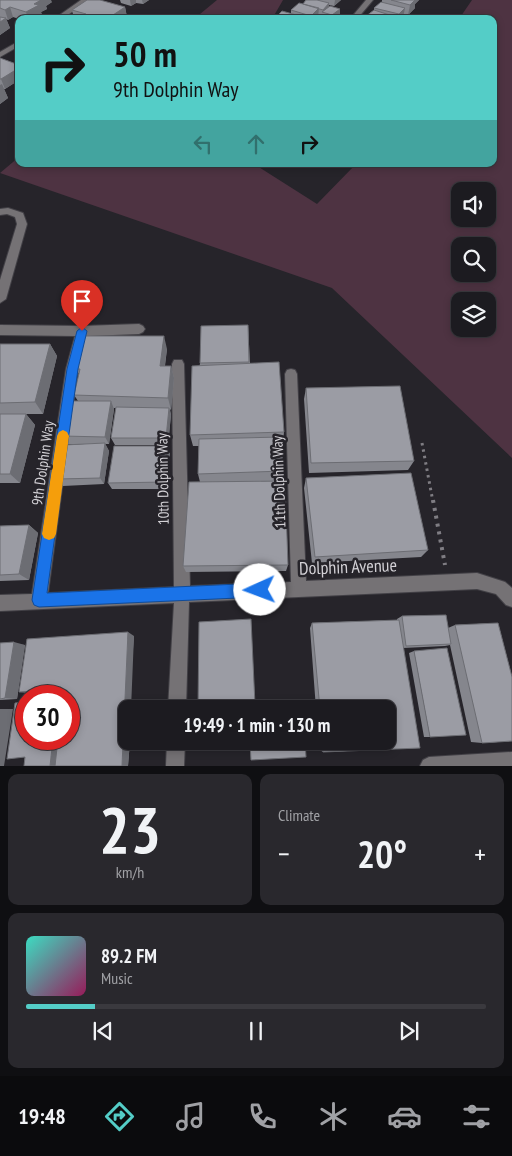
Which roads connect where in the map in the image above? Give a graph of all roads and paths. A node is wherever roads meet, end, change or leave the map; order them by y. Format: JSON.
{"nodes":[{"id":1,"x":86,"y":0,"type":"edge"},
{"id":2,"x":370,"y":0,"type":"edge"},
{"id":3,"x":63,"y":15,"type":"edge"},
{"id":4,"x":357,"y":15,"type":"edge"},
{"id":5,"x":15,"y":46,"type":"edge"},
{"id":6,"x":0,"y":55,"type":"edge"},
{"id":7,"x":4,"y":211,"type":"edge"},
{"id":8,"x":2,"y":285,"type":"edge"},
{"id":9,"x":0,"y":299,"type":"edge"},
{"id":10,"x":140,"y":329,"type":"dead end"},
{"id":11,"x":0,"y":330,"type":"edge"},
{"id":12,"x":82,"y":331,"type":"junction"},
{"id":13,"x":178,"y":364,"type":"dead end"},
{"id":14,"x":291,"y":374,"type":"dead end"},
{"id":15,"x":422,"y":443,"type":"dead end"},
{"id":16,"x":449,"y":584,"type":"junction"},
{"id":17,"x":299,"y":589,"type":"junction"},
{"id":18,"x":182,"y":594,"type":"junction"},
{"id":19,"x":512,"y":599,"type":"edge"},
{"id":20,"x":39,"y":600,"type":"junction"},
{"id":21,"x":0,"y":603,"type":"edge"},
{"id":22,"x":177,"y":700,"type":"edge"},
{"id":23,"x":176,"y":750,"type":"edge"},
{"id":24,"x":512,"y":761,"type":"edge"},
{"id":25,"x":175,"y":766,"type":"edge"},
{"id":26,"x":429,"y":766,"type":"edge"}],
"edges":[{"from":1,"to":3,"type":"street"},
{"from":2,"to":4,"type":"street"},
{"from":5,"to":6,"type":"street"},
{"from":7,"to":8,"type":"street"},
{"from":8,"to":9,"type":"street"},
{"from":10,"to":12,"type":"street"},
{"from":11,"to":12,"type":"street"},
{"from":12,"to":20,"type":"street","name":"9th Dolphin Way"},
{"from":13,"to":18,"type":"street","name":"10th Dolphin Way"},
{"from":14,"to":17,"type":"street","name":"11th Dolphin Way"},
{"from":15,"to":16,"type":"path"},
{"from":16,"to":17,"type":"street","name":"Dolphin Avenue"},
{"from":16,"to":19,"type":"street","name":"Dolphin Avenue"},
{"from":17,"to":18,"type":"street","name":"Dolphin Avenue"},
{"from":18,"to":20,"type":"street","name":"Dolphin Avenue"},
{"from":18,"to":22,"type":"street","name":"10th Dolphin Way"},
{"from":20,"to":21,"type":"street","name":"Dolphin Avenue"},
{"from":23,"to":25,"type":"street"},
{"from":24,"to":26,"type":"street"}]}
